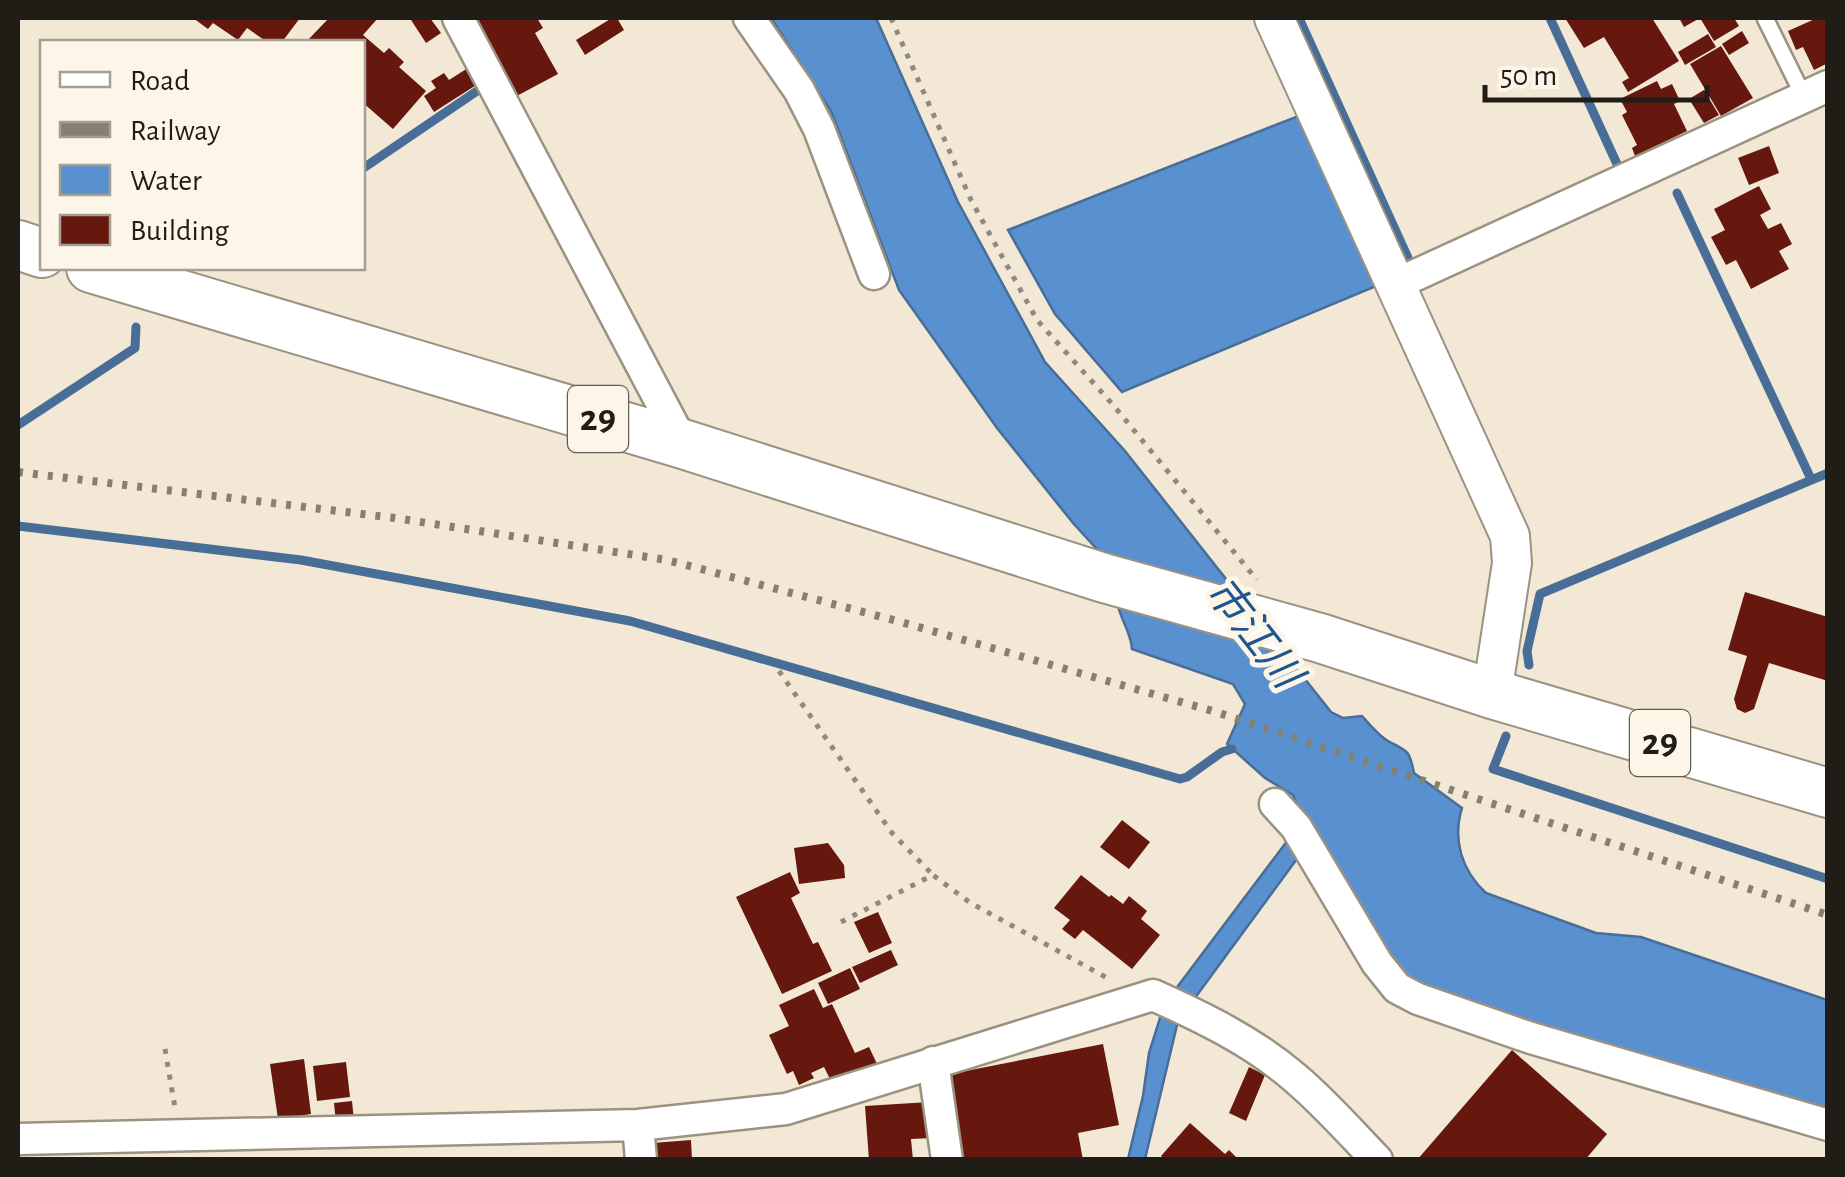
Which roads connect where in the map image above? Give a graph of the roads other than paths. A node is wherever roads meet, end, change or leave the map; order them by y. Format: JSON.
{"nodes":[{"id":1,"x":458,"y":18,"type":"edge"},
{"id":2,"x":750,"y":18,"type":"edge"},
{"id":3,"x":1274,"y":18,"type":"edge"},
{"id":4,"x":1765,"y":18,"type":"edge"},
{"id":5,"x":1816,"y":91,"type":"edge"},
{"id":6,"x":98,"y":270,"type":"edge"},
{"id":7,"x":874,"y":274,"type":"dead end"},
{"id":8,"x":1394,"y":285,"type":"junction"},
{"id":9,"x":683,"y":444,"type":"junction"},
{"id":10,"x":1492,"y":694,"type":"junction"},
{"id":11,"x":1828,"y":793,"type":"edge"},
{"id":12,"x":1286,"y":816,"type":"dead end"},
{"id":13,"x":934,"y":1062,"type":"junction"},
{"id":14,"x":638,"y":1125,"type":"junction"},
{"id":15,"x":1828,"y":1125,"type":"edge"},
{"id":16,"x":18,"y":1139,"type":"edge"},
{"id":17,"x":641,"y":1160,"type":"edge"},
{"id":18,"x":946,"y":1160,"type":"edge"},
{"id":19,"x":1377,"y":1160,"type":"edge"}],
"edges":[{"from":1,"to":9,"type":"street"},
{"from":2,"to":7,"type":"street"},
{"from":3,"to":8,"type":"street"},
{"from":4,"to":5,"type":"lane"},
{"from":5,"to":8,"type":"street"},
{"from":6,"to":9,"type":"main road","number":"29"},
{"from":8,"to":10,"type":"street"},
{"from":9,"to":10,"type":"main road","number":"29"},
{"from":10,"to":11,"type":"main road","number":"29"},
{"from":12,"to":15,"type":"street"},
{"from":13,"to":14,"type":"street"},
{"from":13,"to":18,"type":"street"},
{"from":13,"to":19,"type":"street"},
{"from":14,"to":16,"type":"street"},
{"from":14,"to":17,"type":"street"}]}
